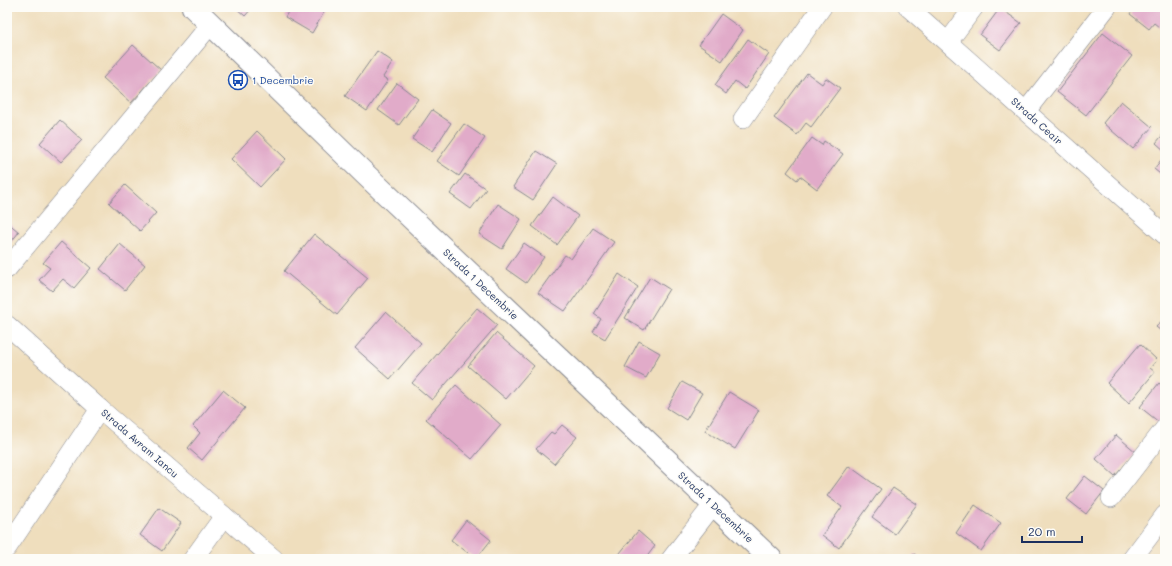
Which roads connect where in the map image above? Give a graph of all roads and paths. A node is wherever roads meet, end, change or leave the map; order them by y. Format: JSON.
{"nodes":[{"id":1,"x":193,"y":7,"type":"edge"},
{"id":2,"x":822,"y":7,"type":"edge"},
{"id":3,"x":908,"y":7,"type":"edge"},
{"id":4,"x":974,"y":7,"type":"edge"},
{"id":5,"x":1107,"y":7,"type":"edge"},
{"id":6,"x":211,"y":24,"type":"junction"},
{"id":7,"x":948,"y":42,"type":"junction"},
{"id":8,"x":1026,"y":111,"type":"junction"},
{"id":9,"x":743,"y":119,"type":"dead end"},
{"id":10,"x":1165,"y":234,"type":"edge"},
{"id":11,"x":7,"y":269,"type":"edge"},
{"id":12,"x":7,"y":325,"type":"edge"},
{"id":13,"x":100,"y":409,"type":"junction"},
{"id":14,"x":1165,"y":428,"type":"edge"},
{"id":15,"x":1111,"y":498,"type":"dead end"},
{"id":16,"x":714,"y":505,"type":"junction"},
{"id":17,"x":1165,"y":515,"type":"edge"},
{"id":18,"x":224,"y":516,"type":"junction"},
{"id":19,"x":7,"y":548,"type":"edge"},
{"id":20,"x":193,"y":559,"type":"edge"},
{"id":21,"x":274,"y":559,"type":"edge"},
{"id":22,"x":671,"y":559,"type":"edge"},
{"id":23,"x":771,"y":559,"type":"edge"},
{"id":24,"x":1132,"y":559,"type":"edge"}],
"edges":[{"from":1,"to":6,"type":"main road","name":"Strada 1 Decembrie"},
{"from":2,"to":9,"type":"street"},
{"from":3,"to":7,"type":"street","name":"Strada Ceair"},
{"from":4,"to":7,"type":"street"},
{"from":5,"to":8,"type":"street"},
{"from":6,"to":11,"type":"street"},
{"from":6,"to":16,"type":"main road","name":"Strada 1 Decembrie"},
{"from":7,"to":8,"type":"street","name":"Strada Ceair"},
{"from":8,"to":10,"type":"street","name":"Strada Ceair"},
{"from":12,"to":13,"type":"street","name":"Strada Avram Iancu"},
{"from":13,"to":18,"type":"street","name":"Strada Avram Iancu"},
{"from":13,"to":19,"type":"street"},
{"from":14,"to":15,"type":"street"},
{"from":16,"to":22,"type":"street"},
{"from":16,"to":23,"type":"main road","name":"Strada 1 Decembrie"},
{"from":17,"to":24,"type":"street"},
{"from":18,"to":20,"type":"street"},
{"from":18,"to":21,"type":"street","name":"Strada Avram Iancu"}]}
